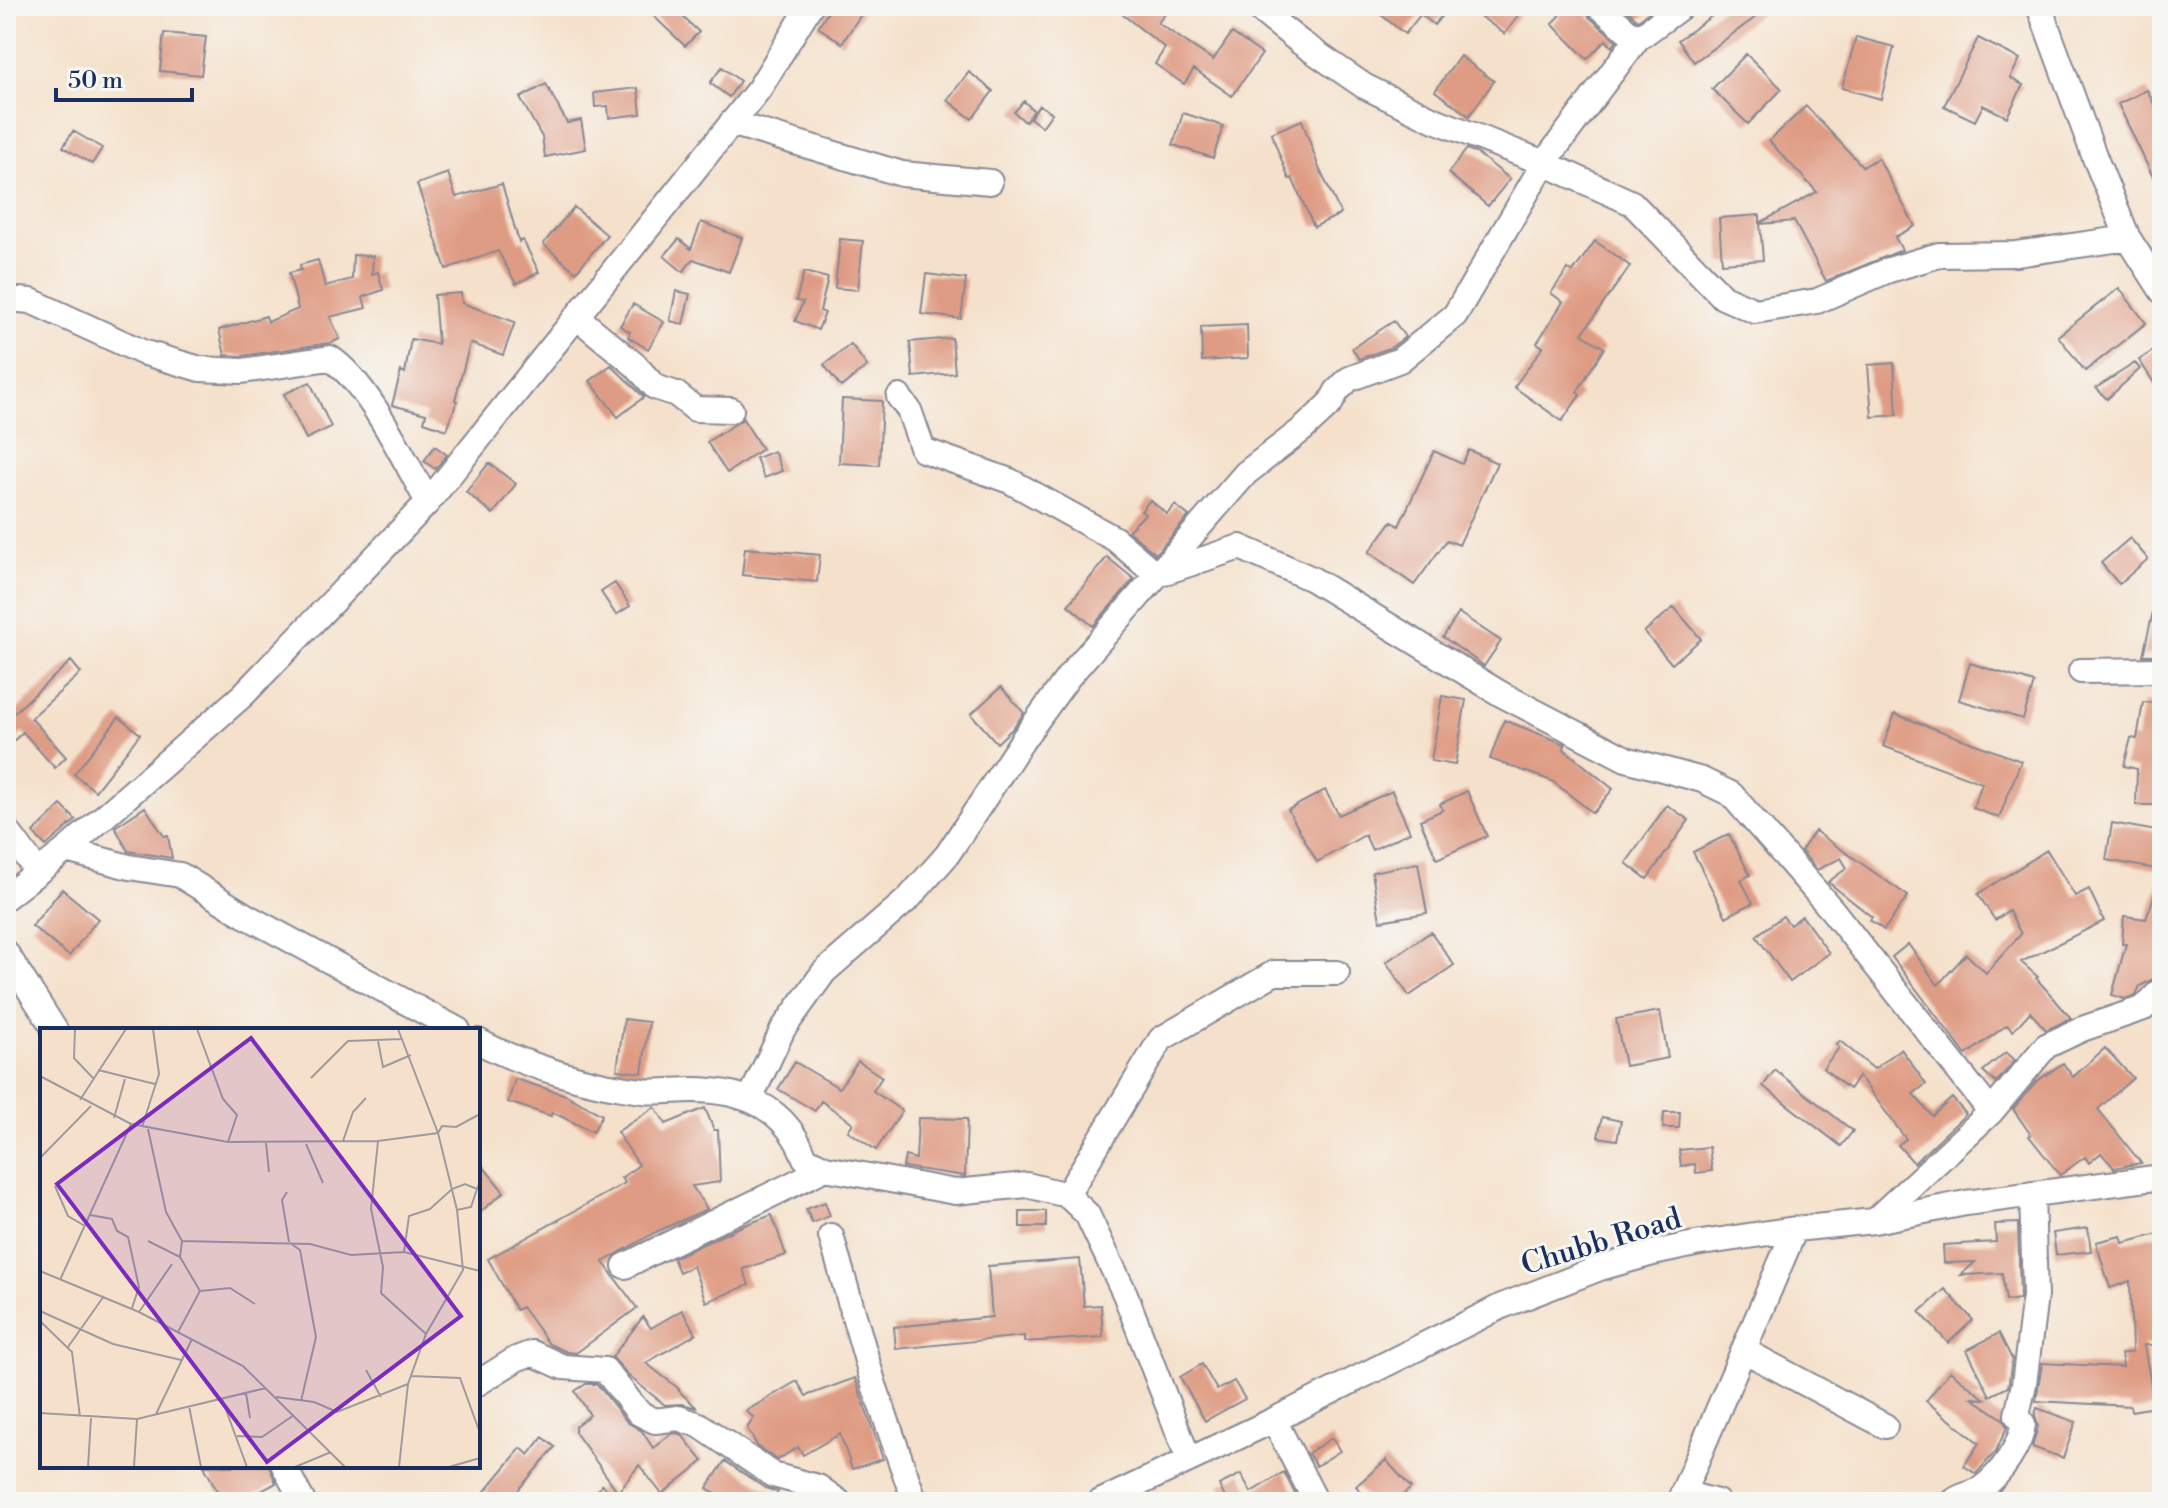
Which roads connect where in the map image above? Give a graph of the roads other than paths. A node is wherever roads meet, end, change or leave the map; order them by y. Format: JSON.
{"nodes":[{"id":1,"x":810,"y":6,"type":"edge"},
{"id":2,"x":1255,"y":6,"type":"edge"},
{"id":3,"x":1599,"y":6,"type":"edge"},
{"id":4,"x":1682,"y":6,"type":"edge"},
{"id":5,"x":2039,"y":6,"type":"edge"},
{"id":6,"x":1637,"y":39,"type":"junction"},
{"id":7,"x":731,"y":123,"type":"junction"},
{"id":8,"x":1544,"y":163,"type":"junction"},
{"id":9,"x":990,"y":182,"type":"dead end"},
{"id":10,"x":2128,"y":238,"type":"junction"},
{"id":11,"x":2162,"y":291,"type":"edge"},
{"id":12,"x":6,"y":299,"type":"edge"},
{"id":13,"x":577,"y":317,"type":"junction"},
{"id":14,"x":899,"y":397,"type":"dead end"},
{"id":15,"x":731,"y":410,"type":"dead end"},
{"id":16,"x":428,"y":502,"type":"junction"},
{"id":17,"x":1157,"y":575,"type":"junction"},
{"id":18,"x":2162,"y":670,"type":"edge"},
{"id":19,"x":2081,"y":671,"type":"dead end"},
{"id":20,"x":6,"y":829,"type":"edge"},
{"id":21,"x":66,"y":850,"type":"junction"},
{"id":22,"x":37,"y":871,"type":"junction"},
{"id":23,"x":6,"y":897,"type":"edge"},
{"id":24,"x":6,"y":953,"type":"edge"},
{"id":25,"x":1337,"y":973,"type":"dead end"},
{"id":26,"x":2162,"y":989,"type":"edge"},
{"id":27,"x":54,"y":1028,"type":"edge"},
{"id":28,"x":454,"y":1028,"type":"edge"},
{"id":29,"x":480,"y":1042,"type":"edge"},
{"id":30,"x":750,"y":1099,"type":"junction"},
{"id":31,"x":1991,"y":1112,"type":"junction"},
{"id":32,"x":825,"y":1168,"type":"junction"},
{"id":33,"x":2162,"y":1177,"type":"edge"},
{"id":34,"x":2032,"y":1194,"type":"junction"},
{"id":35,"x":1067,"y":1195,"type":"junction"},
{"id":36,"x":1874,"y":1221,"type":"junction"},
{"id":37,"x":1795,"y":1229,"type":"junction"},
{"id":38,"x":831,"y":1236,"type":"dead end"},
{"id":39,"x":625,"y":1266,"type":"dead end"},
{"id":40,"x":1745,"y":1351,"type":"junction"},
{"id":41,"x":480,"y":1382,"type":"edge"},
{"id":42,"x":1274,"y":1420,"type":"junction"},
{"id":43,"x":1885,"y":1426,"type":"dead end"},
{"id":44,"x":1189,"y":1460,"type":"junction"},
{"id":45,"x":285,"y":1468,"type":"edge"},
{"id":46,"x":1681,"y":1497,"type":"edge"},
{"id":47,"x":303,"y":1502,"type":"edge"},
{"id":48,"x":839,"y":1502,"type":"edge"},
{"id":49,"x":915,"y":1502,"type":"edge"},
{"id":50,"x":1100,"y":1502,"type":"edge"},
{"id":51,"x":1316,"y":1502,"type":"edge"},
{"id":52,"x":1717,"y":1502,"type":"edge"},
{"id":53,"x":1953,"y":1502,"type":"edge"}],
"edges":[{"from":1,"to":7,"type":"street"},
{"from":2,"to":8,"type":"street"},
{"from":3,"to":6,"type":"street"},
{"from":4,"to":6,"type":"street"},
{"from":5,"to":10,"type":"street"},
{"from":6,"to":8,"type":"street"},
{"from":7,"to":9,"type":"street"},
{"from":7,"to":13,"type":"street"},
{"from":8,"to":10,"type":"street"},
{"from":8,"to":17,"type":"street"},
{"from":10,"to":11,"type":"street"},
{"from":12,"to":16,"type":"street"},
{"from":13,"to":15,"type":"street"},
{"from":13,"to":16,"type":"street"},
{"from":14,"to":17,"type":"street"},
{"from":16,"to":21,"type":"street"},
{"from":17,"to":30,"type":"street"},
{"from":17,"to":31,"type":"street"},
{"from":18,"to":19,"type":"street"},
{"from":20,"to":22,"type":"street"},
{"from":21,"to":22,"type":"street"},
{"from":21,"to":28,"type":"street"},
{"from":22,"to":23,"type":"street"},
{"from":24,"to":27,"type":"street"},
{"from":25,"to":35,"type":"street"},
{"from":26,"to":31,"type":"street"},
{"from":29,"to":30,"type":"street"},
{"from":30,"to":32,"type":"street"},
{"from":31,"to":36,"type":"street"},
{"from":32,"to":35,"type":"street"},
{"from":32,"to":39,"type":"street"},
{"from":33,"to":34,"type":"street","name":"Chubb Road"},
{"from":34,"to":36,"type":"street","name":"Chubb Road"},
{"from":34,"to":53,"type":"street"},
{"from":35,"to":44,"type":"street"},
{"from":36,"to":37,"type":"street","name":"Chubb Road"},
{"from":37,"to":40,"type":"street"},
{"from":37,"to":42,"type":"street","name":"Chubb Road"},
{"from":38,"to":49,"type":"street"},
{"from":40,"to":43,"type":"street"},
{"from":40,"to":46,"type":"street"},
{"from":41,"to":48,"type":"street"},
{"from":42,"to":44,"type":"street","name":"Chubb Road"},
{"from":42,"to":51,"type":"street"},
{"from":44,"to":50,"type":"street","name":"Chubb Road"},
{"from":45,"to":47,"type":"street"},
{"from":46,"to":52,"type":"street"}]}
